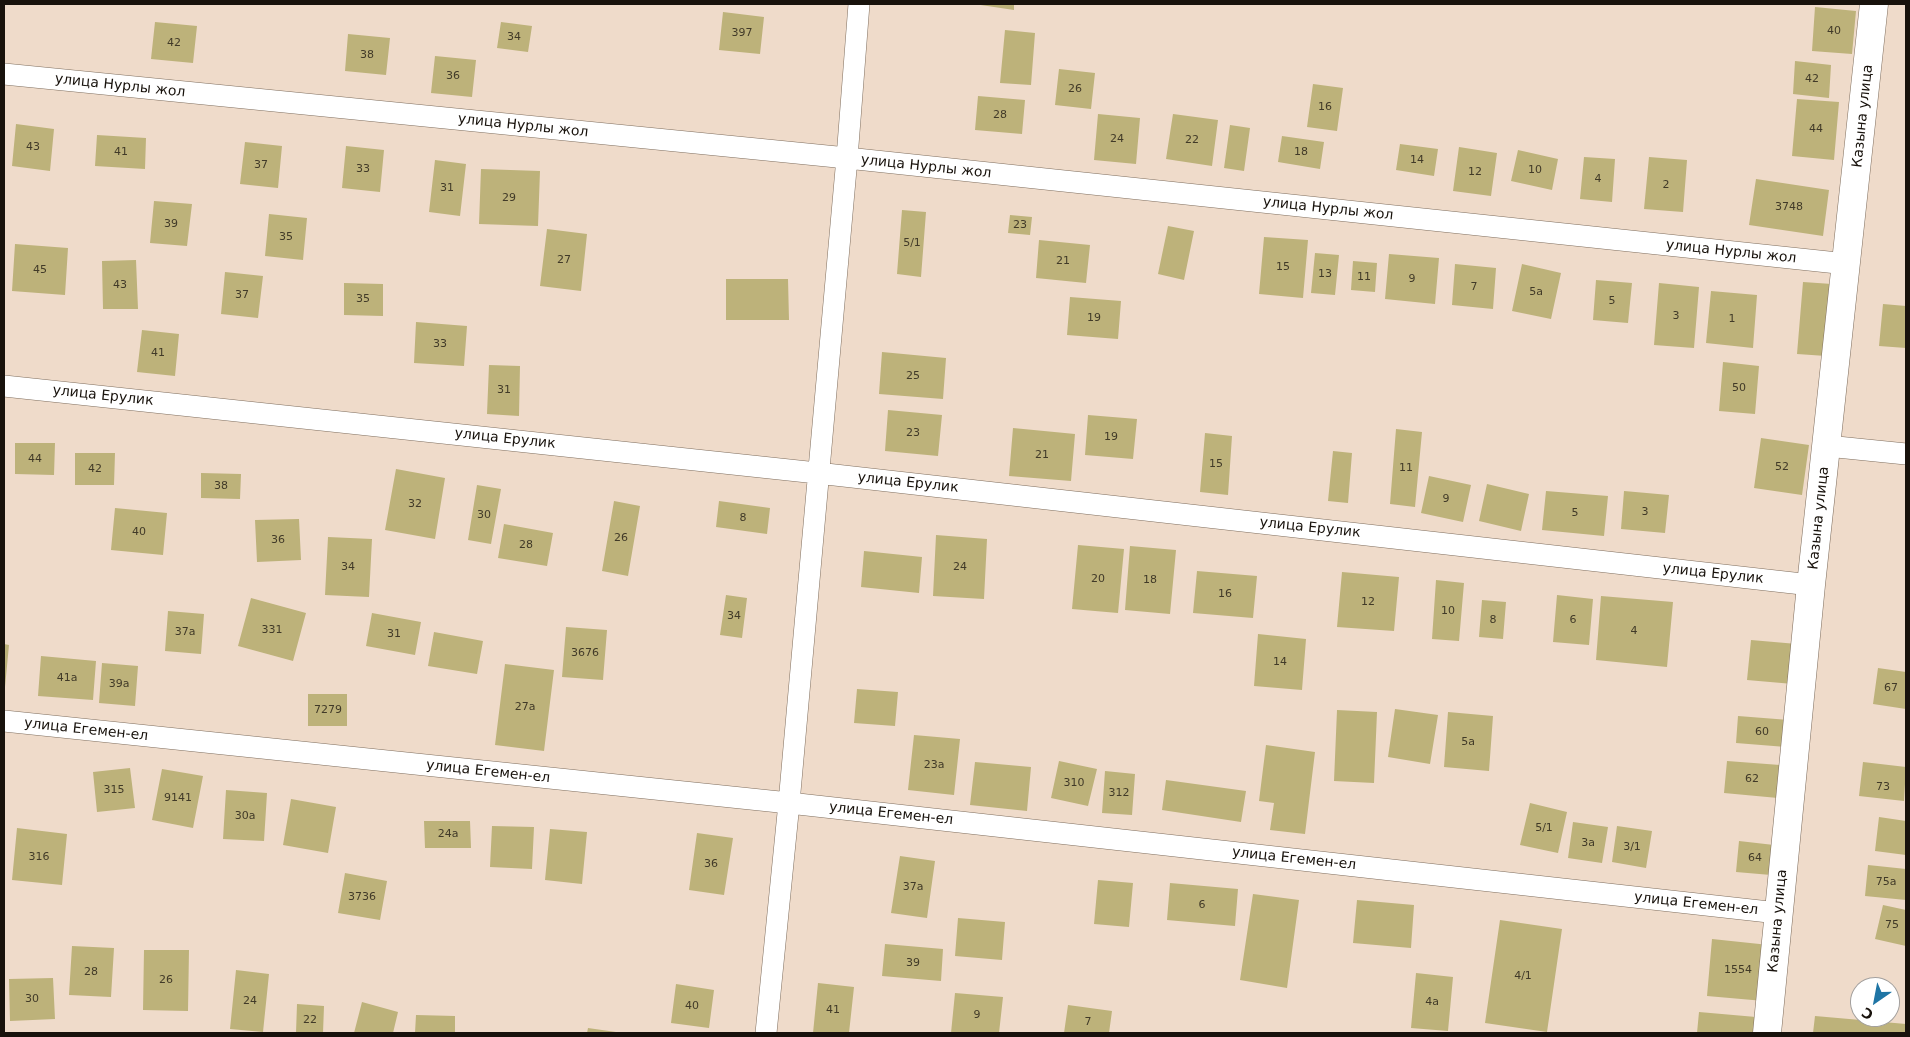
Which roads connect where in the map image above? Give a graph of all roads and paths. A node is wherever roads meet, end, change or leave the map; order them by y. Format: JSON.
{"nodes":[{"id":1,"x":859,"y":4,"type":"edge"},
{"id":2,"x":1874,"y":4,"type":"edge"},
{"id":3,"x":4,"y":74,"type":"edge"},
{"id":4,"x":847,"y":158,"type":"junction"},
{"id":5,"x":1847,"y":264,"type":"junction"},
{"id":6,"x":4,"y":386,"type":"edge"},
{"id":7,"x":1827,"y":446,"type":"junction"},
{"id":8,"x":1906,"y":454,"type":"edge"},
{"id":9,"x":817,"y":473,"type":"junction"},
{"id":10,"x":1811,"y":585,"type":"junction"},
{"id":11,"x":4,"y":721,"type":"edge"},
{"id":12,"x":789,"y":803,"type":"junction"},
{"id":13,"x":1778,"y":913,"type":"junction"},
{"id":14,"x":766,"y":1033,"type":"edge"},
{"id":15,"x":1768,"y":1033,"type":"edge"}],
"edges":[{"from":1,"to":4,"type":"street"},
{"from":2,"to":5,"type":"street","name":"Казына улица"},
{"from":3,"to":4,"type":"street","name":"улица Нурлы жол"},
{"from":4,"to":5,"type":"street","name":"улица Нурлы жол"},
{"from":4,"to":9,"type":"street"},
{"from":5,"to":7,"type":"street","name":"Казына улица"},
{"from":6,"to":9,"type":"street","name":"улица Ерулик"},
{"from":7,"to":8,"type":"street"},
{"from":7,"to":10,"type":"street","name":"Казына улица"},
{"from":9,"to":10,"type":"street","name":"улица Ерулик"},
{"from":9,"to":12,"type":"street"},
{"from":10,"to":13,"type":"street","name":"Казына улица"},
{"from":11,"to":12,"type":"street","name":"улица Егемен-ел"},
{"from":12,"to":13,"type":"street","name":"улица Егемен-ел"},
{"from":12,"to":14,"type":"street"},
{"from":13,"to":15,"type":"street","name":"Казына улица"}]}
